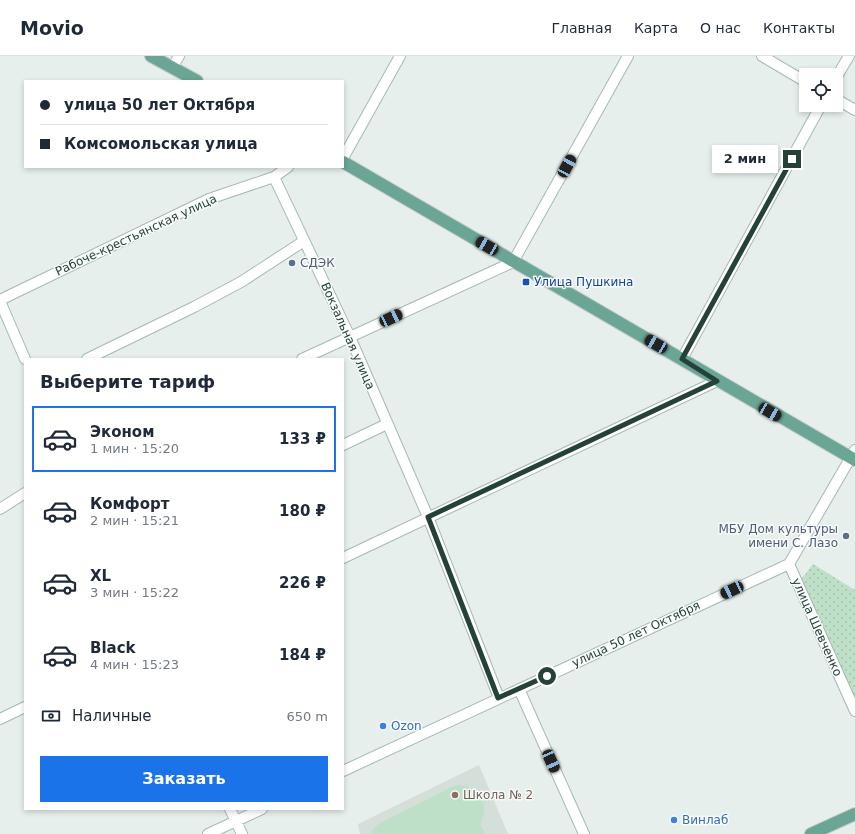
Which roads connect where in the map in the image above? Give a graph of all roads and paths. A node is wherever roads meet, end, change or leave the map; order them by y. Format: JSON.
{"nodes":[{"id":1,"x":150,"y":56,"type":"edge"},
{"id":2,"x":179,"y":56,"type":"edge"},
{"id":3,"x":400,"y":56,"type":"edge"},
{"id":4,"x":628,"y":56,"type":"edge"},
{"id":5,"x":762,"y":56,"type":"edge"},
{"id":6,"x":849,"y":56,"type":"edge"},
{"id":7,"x":172,"y":68,"type":"junction"},
{"id":8,"x":842,"y":68,"type":"edge"},
{"id":9,"x":799,"y":78,"type":"edge"},
{"id":10,"x":195,"y":80,"type":"edge"},
{"id":11,"x":843,"y":103,"type":"edge"},
{"id":12,"x":855,"y":110,"type":"edge"},
{"id":13,"x":817,"y":112,"type":"edge"},
{"id":14,"x":344,"y":156,"type":"edge"},
{"id":15,"x":344,"y":163,"type":"edge"},
{"id":16,"x":287,"y":168,"type":"edge"},
{"id":17,"x":274,"y":177,"type":"junction"},
{"id":18,"x":304,"y":241,"type":"junction"},
{"id":19,"x":513,"y":262,"type":"junction"},
{"id":20,"x":0,"y":300,"type":"edge"},
{"id":21,"x":350,"y":337,"type":"junction"},
{"id":22,"x":25,"y":358,"type":"edge"},
{"id":23,"x":89,"y":358,"type":"edge"},
{"id":24,"x":304,"y":358,"type":"edge"},
{"id":25,"x":682,"y":359,"type":"junction"},
{"id":26,"x":717,"y":381,"type":"junction"},
{"id":27,"x":387,"y":424,"type":"junction"},
{"id":28,"x":344,"y":445,"type":"edge"},
{"id":29,"x":853,"y":456,"type":"edge"},
{"id":30,"x":24,"y":494,"type":"edge"},
{"id":31,"x":0,"y":509,"type":"edge"},
{"id":32,"x":428,"y":517,"type":"junction"},
{"id":33,"x":344,"y":558,"type":"edge"},
{"id":34,"x":788,"y":564,"type":"junction"},
{"id":35,"x":519,"y":689,"type":"junction"},
{"id":36,"x":498,"y":698,"type":"junction"},
{"id":37,"x":24,"y":707,"type":"edge"},
{"id":38,"x":855,"y":711,"type":"edge"},
{"id":39,"x":0,"y":719,"type":"edge"},
{"id":40,"x":344,"y":771,"type":"edge"},
{"id":41,"x":230,"y":810,"type":"edge"},
{"id":42,"x":260,"y":810,"type":"edge"},
{"id":43,"x":855,"y":814,"type":"edge"},
{"id":44,"x":236,"y":821,"type":"junction"},
{"id":45,"x":208,"y":834,"type":"edge"},
{"id":46,"x":242,"y":834,"type":"edge"},
{"id":47,"x":584,"y":834,"type":"edge"},
{"id":48,"x":811,"y":834,"type":"edge"}],
"edges":[{"from":1,"to":7,"type":"main road"},
{"from":2,"to":7,"type":"street"},
{"from":3,"to":14,"type":"street"},
{"from":4,"to":19,"type":"street"},
{"from":5,"to":9,"type":"street"},
{"from":6,"to":8,"type":"street"},
{"from":7,"to":10,"type":"main road"},
{"from":11,"to":12,"type":"street"},
{"from":13,"to":25,"type":"street"},
{"from":15,"to":19,"type":"main road"},
{"from":16,"to":17,"type":"street"},
{"from":17,"to":18,"type":"street","name":"Вокзальная улица"},
{"from":17,"to":20,"type":"street","name":"Рабоче-крестьянская улица"},
{"from":18,"to":21,"type":"street","name":"Вокзальная улица"},
{"from":18,"to":23,"type":"street"},
{"from":19,"to":21,"type":"street"},
{"from":19,"to":25,"type":"main road"},
{"from":20,"to":22,"type":"street"},
{"from":21,"to":24,"type":"street"},
{"from":21,"to":27,"type":"street","name":"Вокзальная улица"},
{"from":25,"to":26,"type":"main road"},
{"from":26,"to":29,"type":"main road"},
{"from":26,"to":32,"type":"street"},
{"from":27,"to":28,"type":"street"},
{"from":27,"to":32,"type":"street","name":"Вокзальная улица"},
{"from":29,"to":34,"type":"street"},
{"from":30,"to":31,"type":"street"},
{"from":32,"to":33,"type":"street"},
{"from":32,"to":36,"type":"street","name":"Вокзальная улица"},
{"from":34,"to":35,"type":"street","name":"улица 50 лет Октября"},
{"from":34,"to":38,"type":"street","name":"улица Шевченко"},
{"from":35,"to":36,"type":"street","name":"улица 50 лет Октября"},
{"from":35,"to":47,"type":"street"},
{"from":36,"to":40,"type":"street","name":"улица 50 лет Октября"},
{"from":37,"to":39,"type":"street"},
{"from":41,"to":44,"type":"street"},
{"from":42,"to":44,"type":"street"},
{"from":43,"to":48,"type":"main road"},
{"from":44,"to":45,"type":"street"},
{"from":44,"to":46,"type":"street"}]}
